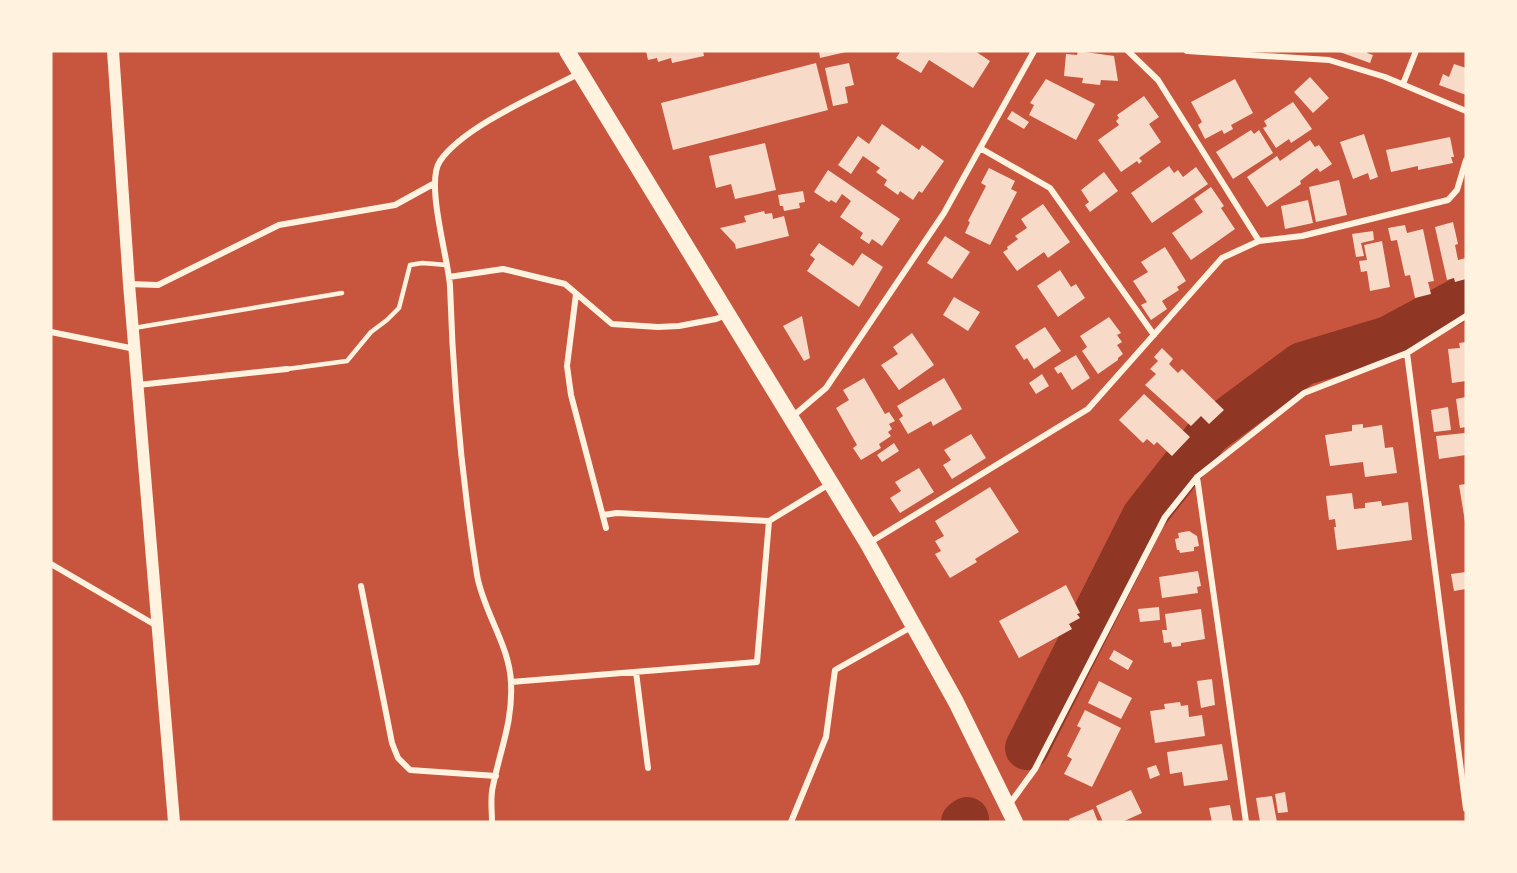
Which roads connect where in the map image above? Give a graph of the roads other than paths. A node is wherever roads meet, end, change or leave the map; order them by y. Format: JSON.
{"nodes":[{"id":1,"x":113,"y":51,"type":"edge"},
{"id":2,"x":567,"y":51,"type":"edge"},
{"id":3,"x":1034,"y":51,"type":"edge"},
{"id":4,"x":1128,"y":51,"type":"edge"},
{"id":5,"x":1187,"y":51,"type":"edge"},
{"id":6,"x":1416,"y":51,"type":"edge"},
{"id":7,"x":580,"y":74,"type":"junction"},
{"id":8,"x":1403,"y":84,"type":"junction"},
{"id":9,"x":1466,"y":111,"type":"edge"},
{"id":10,"x":980,"y":148,"type":"junction"},
{"id":11,"x":1466,"y":160,"type":"edge"},
{"id":12,"x":435,"y":183,"type":"junction"},
{"id":13,"x":1259,"y":241,"type":"junction"},
{"id":14,"x":447,"y":265,"type":"junction"},
{"id":15,"x":449,"y":277,"type":"junction"},
{"id":16,"x":129,"y":284,"type":"junction"},
{"id":17,"x":342,"y":293,"type":"dead end"},
{"id":18,"x":576,"y":294,"type":"junction"},
{"id":19,"x":728,"y":314,"type":"junction"},
{"id":20,"x":1466,"y":316,"type":"edge"},
{"id":21,"x":133,"y":328,"type":"junction"},
{"id":22,"x":51,"y":333,"type":"edge"},
{"id":23,"x":1154,"y":335,"type":"junction"},
{"id":24,"x":135,"y":349,"type":"junction"},
{"id":25,"x":1407,"y":353,"type":"junction"},
{"id":26,"x":287,"y":369,"type":"joint"},
{"id":27,"x":138,"y":385,"type":"junction"},
{"id":28,"x":792,"y":417,"type":"junction"},
{"id":29,"x":1197,"y":477,"type":"junction"},
{"id":30,"x":831,"y":483,"type":"junction"},
{"id":31,"x":603,"y":515,"type":"junction"},
{"id":32,"x":769,"y":521,"type":"junction"},
{"id":33,"x":606,"y":528,"type":"dead end"},
{"id":34,"x":868,"y":544,"type":"junction"},
{"id":35,"x":51,"y":564,"type":"edge"},
{"id":36,"x":361,"y":586,"type":"dead end"},
{"id":37,"x":158,"y":626,"type":"junction"},
{"id":38,"x":914,"y":626,"type":"junction"},
{"id":39,"x":636,"y":672,"type":"junction"},
{"id":40,"x":512,"y":682,"type":"junction"},
{"id":41,"x":648,"y":768,"type":"dead end"},
{"id":42,"x":496,"y":776,"type":"junction"},
{"id":43,"x":1466,"y":809,"type":"edge"},
{"id":44,"x":1012,"y":814,"type":"edge"},
{"id":45,"x":174,"y":822,"type":"edge"},
{"id":46,"x":492,"y":822,"type":"edge"},
{"id":47,"x":791,"y":822,"type":"edge"},
{"id":48,"x":1246,"y":822,"type":"edge"}],
"edges":[{"from":1,"to":16,"type":"main road"},
{"from":2,"to":7,"type":"highway"},
{"from":3,"to":10,"type":"street"},
{"from":4,"to":13,"type":"street"},
{"from":5,"to":8,"type":"street"},
{"from":6,"to":8,"type":"street"},
{"from":7,"to":12,"type":"street"},
{"from":7,"to":19,"type":"highway"},
{"from":8,"to":9,"type":"street"},
{"from":10,"to":23,"type":"street"},
{"from":10,"to":28,"type":"street"},
{"from":11,"to":13,"type":"street"},
{"from":12,"to":14,"type":"street"},
{"from":12,"to":16,"type":"street"},
{"from":13,"to":23,"type":"street"},
{"from":14,"to":15,"type":"street"},
{"from":14,"to":26,"type":"lane"},
{"from":15,"to":18,"type":"street"},
{"from":15,"to":40,"type":"street"},
{"from":16,"to":21,"type":"main road"},
{"from":17,"to":21,"type":"lane"},
{"from":18,"to":19,"type":"street"},
{"from":18,"to":31,"type":"street"},
{"from":19,"to":28,"type":"highway"},
{"from":20,"to":25,"type":"street"},
{"from":21,"to":24,"type":"main road"},
{"from":22,"to":24,"type":"street"},
{"from":23,"to":34,"type":"street"},
{"from":24,"to":27,"type":"main road"},
{"from":25,"to":29,"type":"street"},
{"from":25,"to":43,"type":"street"},
{"from":26,"to":27,"type":"street"},
{"from":27,"to":37,"type":"main road"},
{"from":28,"to":30,"type":"highway"},
{"from":29,"to":44,"type":"street"},
{"from":29,"to":48,"type":"street"},
{"from":30,"to":32,"type":"street"},
{"from":30,"to":34,"type":"highway"},
{"from":31,"to":32,"type":"street"},
{"from":31,"to":33,"type":"street"},
{"from":32,"to":39,"type":"street"},
{"from":34,"to":38,"type":"highway"},
{"from":35,"to":37,"type":"street"},
{"from":36,"to":42,"type":"street"},
{"from":37,"to":45,"type":"main road"},
{"from":38,"to":44,"type":"highway"},
{"from":38,"to":47,"type":"street"},
{"from":39,"to":40,"type":"street"},
{"from":39,"to":41,"type":"street"},
{"from":40,"to":42,"type":"street"},
{"from":42,"to":46,"type":"street"}]}
